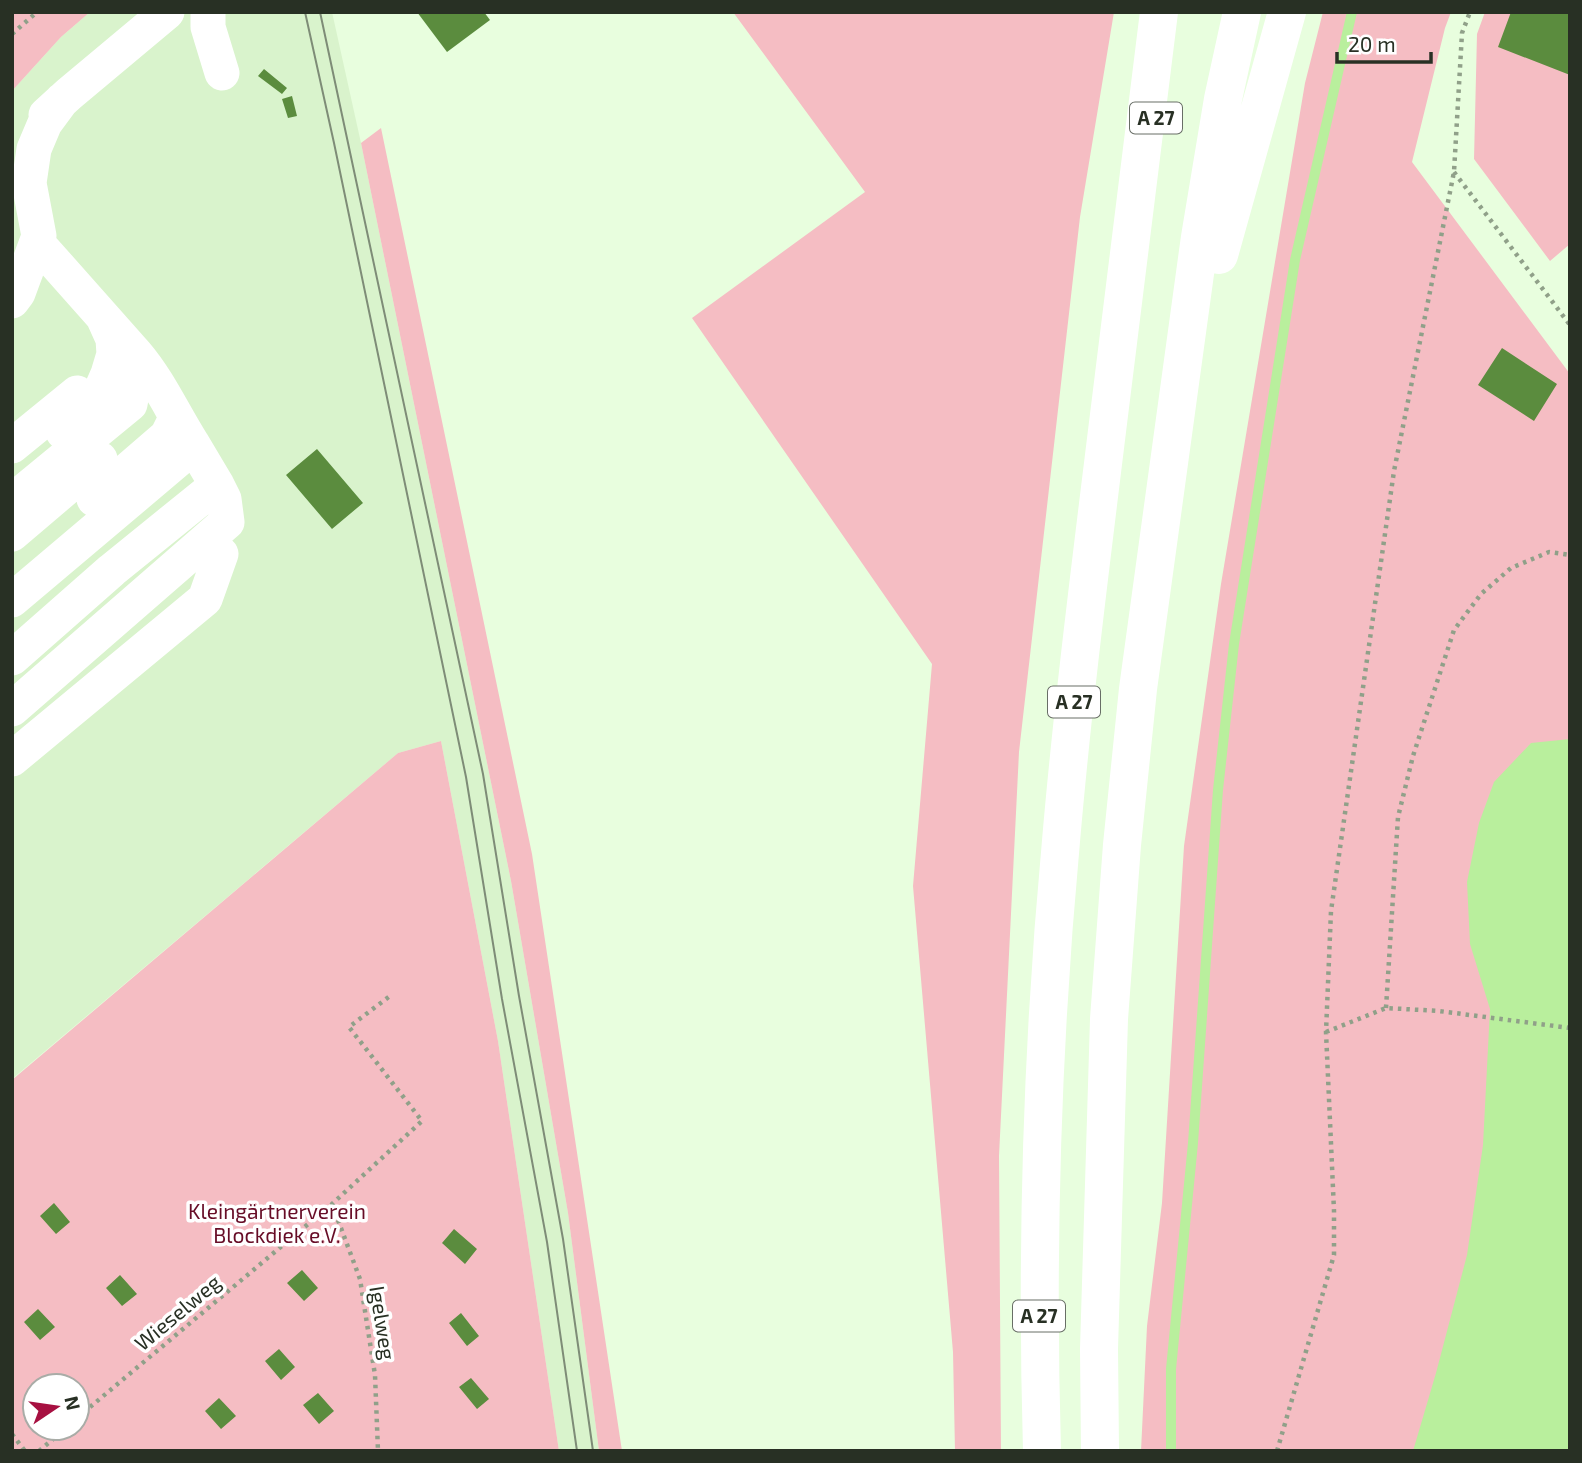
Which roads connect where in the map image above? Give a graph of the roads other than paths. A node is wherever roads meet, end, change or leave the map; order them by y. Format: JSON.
{"nodes":[{"id":1,"x":167,"y":12,"type":"edge"},
{"id":2,"x":208,"y":12,"type":"edge"},
{"id":3,"x":1159,"y":12,"type":"edge"},
{"id":4,"x":1178,"y":12,"type":"edge"},
{"id":5,"x":1242,"y":12,"type":"edge"},
{"id":6,"x":1287,"y":12,"type":"edge"},
{"id":7,"x":222,"y":73,"type":"dead end"},
{"id":8,"x":62,"y":100,"type":"junction"},
{"id":9,"x":12,"y":145,"type":"edge"},
{"id":10,"x":1133,"y":224,"type":"junction"},
{"id":11,"x":38,"y":239,"type":"junction"},
{"id":12,"x":12,"y":302,"type":"edge"},
{"id":13,"x":95,"y":308,"type":"junction"},
{"id":14,"x":136,"y":354,"type":"junction"},
{"id":15,"x":1175,"y":412,"type":"junction"},
{"id":16,"x":177,"y":418,"type":"junction"},
{"id":17,"x":12,"y":446,"type":"edge"},
{"id":18,"x":12,"y":474,"type":"edge"},
{"id":19,"x":12,"y":501,"type":"edge"},
{"id":20,"x":222,"y":515,"type":"junction"},
{"id":21,"x":12,"y":534,"type":"edge"},
{"id":22,"x":12,"y":570,"type":"edge"},
{"id":23,"x":12,"y":600,"type":"edge"},
{"id":24,"x":12,"y":627,"type":"edge"},
{"id":25,"x":12,"y":658,"type":"edge"},
{"id":26,"x":12,"y":684,"type":"edge"},
{"id":27,"x":12,"y":709,"type":"edge"},
{"id":28,"x":12,"y":732,"type":"edge"},
{"id":29,"x":12,"y":759,"type":"edge"},
{"id":30,"x":1042,"y":1451,"type":"edge"},
{"id":31,"x":1100,"y":1451,"type":"edge"}],
"edges":[{"from":1,"to":8,"type":"lane"},
{"from":2,"to":7,"type":"lane"},
{"from":3,"to":10,"type":"highway"},
{"from":4,"to":10,"type":"highway","number":"A 27"},
{"from":5,"to":15,"type":"highway"},
{"from":6,"to":15,"type":"highway"},
{"from":8,"to":9,"type":"lane"},
{"from":8,"to":11,"type":"lane"},
{"from":10,"to":30,"type":"highway","number":"A 27"},
{"from":11,"to":12,"type":"lane"},
{"from":11,"to":13,"type":"lane"},
{"from":13,"to":14,"type":"lane"},
{"from":13,"to":17,"type":"lane"},
{"from":13,"to":18,"type":"lane"},
{"from":14,"to":16,"type":"lane"},
{"from":14,"to":19,"type":"lane"},
{"from":15,"to":31,"type":"highway"},
{"from":16,"to":20,"type":"lane"},
{"from":16,"to":21,"type":"lane"},
{"from":16,"to":22,"type":"lane"},
{"from":16,"to":23,"type":"lane"},
{"from":16,"to":24,"type":"lane"},
{"from":20,"to":25,"type":"lane"},
{"from":20,"to":26,"type":"lane"},
{"from":20,"to":27,"type":"lane"},
{"from":20,"to":28,"type":"lane"},
{"from":20,"to":29,"type":"lane"}]}
